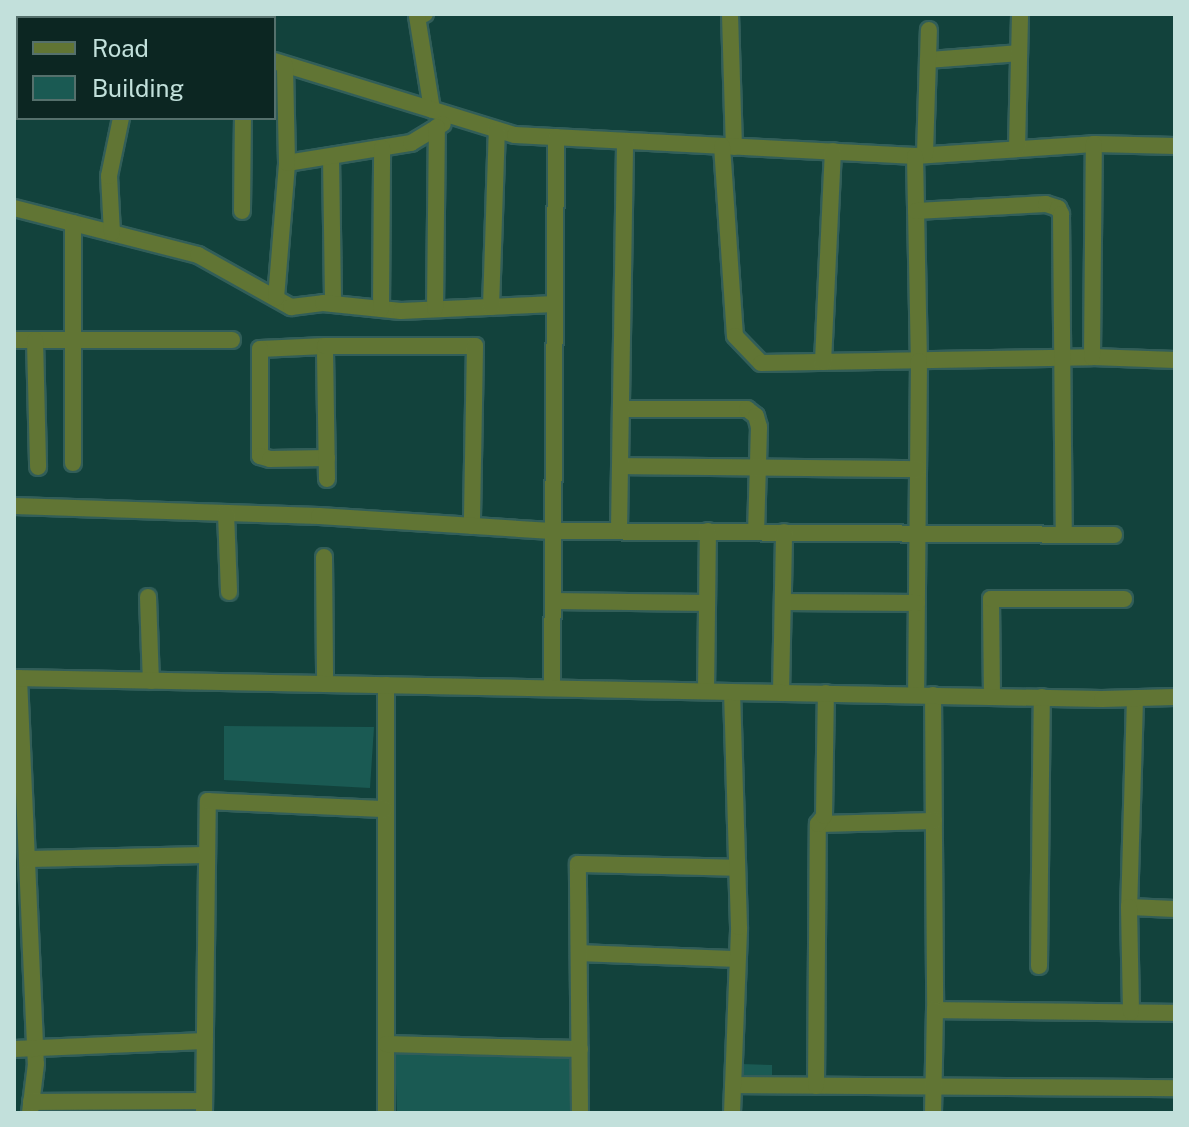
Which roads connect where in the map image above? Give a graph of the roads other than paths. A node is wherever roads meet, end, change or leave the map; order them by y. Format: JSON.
{"nodes":[{"id":1,"x":414,"y":14,"type":"edge"},
{"id":2,"x":730,"y":14,"type":"edge"},
{"id":3,"x":1020,"y":14,"type":"edge"},
{"id":4,"x":929,"y":30,"type":"dead end"},
{"id":5,"x":1019,"y":53,"type":"junction"},
{"id":6,"x":928,"y":60,"type":"junction"},
{"id":7,"x":280,"y":63,"type":"edge"},
{"id":8,"x":432,"y":110,"type":"junction"},
{"id":9,"x":455,"y":117,"type":"junction"},
{"id":10,"x":121,"y":120,"type":"edge"},
{"id":11,"x":243,"y":120,"type":"edge"},
{"id":12,"x":437,"y":127,"type":"junction"},
{"id":13,"x":497,"y":130,"type":"junction"},
{"id":14,"x":556,"y":137,"type":"junction"},
{"id":15,"x":625,"y":141,"type":"junction"},
{"id":16,"x":1094,"y":144,"type":"junction"},
{"id":17,"x":728,"y":146,"type":"junction"},
{"id":18,"x":1175,"y":146,"type":"edge"},
{"id":19,"x":382,"y":148,"type":"junction"},
{"id":20,"x":1017,"y":148,"type":"junction"},
{"id":21,"x":833,"y":151,"type":"junction"},
{"id":22,"x":920,"y":155,"type":"junction"},
{"id":23,"x":331,"y":156,"type":"junction"},
{"id":24,"x":287,"y":163,"type":"junction"},
{"id":25,"x":14,"y":208,"type":"edge"},
{"id":26,"x":242,"y":211,"type":"dead end"},
{"id":27,"x":916,"y":211,"type":"junction"},
{"id":28,"x":73,"y":223,"type":"junction"},
{"id":29,"x":112,"y":233,"type":"junction"},
{"id":30,"x":276,"y":298,"type":"junction"},
{"id":31,"x":333,"y":304,"type":"junction"},
{"id":32,"x":555,"y":304,"type":"junction"},
{"id":33,"x":491,"y":307,"type":"junction"},
{"id":34,"x":381,"y":309,"type":"junction"},
{"id":35,"x":435,"y":309,"type":"junction"},
{"id":36,"x":14,"y":340,"type":"edge"},
{"id":37,"x":35,"y":340,"type":"junction"},
{"id":38,"x":72,"y":340,"type":"junction"},
{"id":39,"x":232,"y":340,"type":"dead end"},
{"id":40,"x":325,"y":346,"type":"junction"},
{"id":41,"x":1092,"y":357,"type":"junction"},
{"id":42,"x":1062,"y":358,"type":"junction"},
{"id":43,"x":1175,"y":360,"type":"edge"},
{"id":44,"x":919,"y":361,"type":"junction"},
{"id":45,"x":823,"y":362,"type":"junction"},
{"id":46,"x":621,"y":409,"type":"junction"},
{"id":47,"x":327,"y":458,"type":"junction"},
{"id":48,"x":73,"y":463,"type":"dead end"},
{"id":49,"x":621,"y":466,"type":"junction"},
{"id":50,"x":38,"y":467,"type":"dead end"},
{"id":51,"x":758,"y":467,"type":"junction"},
{"id":52,"x":918,"y":469,"type":"junction"},
{"id":53,"x":327,"y":479,"type":"dead end"},
{"id":54,"x":14,"y":506,"type":"edge"},
{"id":55,"x":226,"y":513,"type":"junction"},
{"id":56,"x":472,"y":526,"type":"junction"},
{"id":57,"x":619,"y":529,"type":"junction"},
{"id":58,"x":552,"y":531,"type":"junction"},
{"id":59,"x":708,"y":531,"type":"junction"},
{"id":60,"x":756,"y":532,"type":"junction"},
{"id":61,"x":784,"y":532,"type":"junction"},
{"id":62,"x":918,"y":532,"type":"junction"},
{"id":63,"x":1064,"y":534,"type":"junction"},
{"id":64,"x":1114,"y":535,"type":"dead end"},
{"id":65,"x":324,"y":557,"type":"dead end"},
{"id":66,"x":229,"y":592,"type":"dead end"},
{"id":67,"x":148,"y":597,"type":"dead end"},
{"id":68,"x":1124,"y":599,"type":"dead end"},
{"id":69,"x":553,"y":601,"type":"junction"},
{"id":70,"x":783,"y":602,"type":"junction"},
{"id":71,"x":707,"y":603,"type":"junction"},
{"id":72,"x":917,"y":603,"type":"junction"},
{"id":73,"x":16,"y":678,"type":"edge"},
{"id":74,"x":151,"y":681,"type":"junction"},
{"id":75,"x":325,"y":684,"type":"junction"},
{"id":76,"x":386,"y":685,"type":"junction"},
{"id":77,"x":552,"y":688,"type":"junction"},
{"id":78,"x":706,"y":691,"type":"junction"},
{"id":79,"x":732,"y":692,"type":"junction"},
{"id":80,"x":781,"y":693,"type":"junction"},
{"id":81,"x":826,"y":693,"type":"junction"},
{"id":82,"x":924,"y":695,"type":"junction"},
{"id":83,"x":992,"y":696,"type":"junction"},
{"id":84,"x":1042,"y":697,"type":"junction"},
{"id":85,"x":1175,"y":697,"type":"edge"},
{"id":86,"x":1135,"y":698,"type":"junction"},
{"id":87,"x":19,"y":785,"type":"edge"},
{"id":88,"x":385,"y":809,"type":"junction"},
{"id":89,"x":934,"y":821,"type":"junction"},
{"id":90,"x":818,"y":824,"type":"junction"},
{"id":91,"x":207,"y":855,"type":"junction"},
{"id":92,"x":27,"y":859,"type":"junction"},
{"id":93,"x":737,"y":868,"type":"junction"},
{"id":94,"x":1129,"y":907,"type":"junction"},
{"id":95,"x":1175,"y":909,"type":"edge"},
{"id":96,"x":579,"y":953,"type":"junction"},
{"id":97,"x":737,"y":959,"type":"junction"},
{"id":98,"x":1039,"y":966,"type":"dead end"},
{"id":99,"x":935,"y":1010,"type":"junction"},
{"id":100,"x":1131,"y":1012,"type":"junction"},
{"id":101,"x":1175,"y":1013,"type":"edge"},
{"id":102,"x":205,"y":1041,"type":"junction"},
{"id":103,"x":386,"y":1044,"type":"junction"},
{"id":104,"x":14,"y":1049,"type":"edge"},
{"id":105,"x":35,"y":1049,"type":"junction"},
{"id":106,"x":580,"y":1049,"type":"junction"},
{"id":107,"x":733,"y":1085,"type":"junction"},
{"id":108,"x":816,"y":1086,"type":"junction"},
{"id":109,"x":1175,"y":1088,"type":"edge"},
{"id":110,"x":933,"y":1089,"type":"junction"},
{"id":111,"x":31,"y":1107,"type":"edge"},
{"id":112,"x":204,"y":1107,"type":"edge"},
{"id":113,"x":386,"y":1113,"type":"edge"},
{"id":114,"x":580,"y":1113,"type":"edge"},
{"id":115,"x":732,"y":1113,"type":"edge"},
{"id":116,"x":933,"y":1113,"type":"edge"}],
"edges":[{"from":1,"to":8,"type":"street"},
{"from":2,"to":17,"type":"street"},
{"from":3,"to":5,"type":"street"},
{"from":4,"to":6,"type":"street"},
{"from":5,"to":6,"type":"street"},
{"from":5,"to":20,"type":"street"},
{"from":6,"to":22,"type":"street"},
{"from":7,"to":8,"type":"street"},
{"from":7,"to":24,"type":"street"},
{"from":8,"to":9,"type":"street"},
{"from":9,"to":12,"type":"street"},
{"from":9,"to":13,"type":"street"},
{"from":10,"to":29,"type":"street"},
{"from":11,"to":26,"type":"street"},
{"from":12,"to":19,"type":"street"},
{"from":12,"to":35,"type":"street"},
{"from":13,"to":14,"type":"street"},
{"from":13,"to":33,"type":"street"},
{"from":14,"to":15,"type":"street"},
{"from":14,"to":32,"type":"street"},
{"from":15,"to":17,"type":"street"},
{"from":15,"to":46,"type":"street"},
{"from":16,"to":18,"type":"street"},
{"from":16,"to":20,"type":"street"},
{"from":16,"to":41,"type":"street"},
{"from":17,"to":21,"type":"street"},
{"from":17,"to":45,"type":"street"},
{"from":19,"to":23,"type":"street"},
{"from":19,"to":34,"type":"street"},
{"from":20,"to":22,"type":"street"},
{"from":21,"to":22,"type":"street"},
{"from":21,"to":45,"type":"street"},
{"from":22,"to":27,"type":"street"},
{"from":23,"to":24,"type":"street"},
{"from":23,"to":31,"type":"street"},
{"from":24,"to":30,"type":"street"},
{"from":25,"to":28,"type":"street"},
{"from":27,"to":42,"type":"street"},
{"from":27,"to":44,"type":"street"},
{"from":28,"to":29,"type":"street"},
{"from":28,"to":38,"type":"street"},
{"from":29,"to":30,"type":"street"},
{"from":30,"to":31,"type":"street"},
{"from":31,"to":34,"type":"street"},
{"from":32,"to":33,"type":"street"},
{"from":32,"to":58,"type":"street"},
{"from":33,"to":35,"type":"street"},
{"from":34,"to":35,"type":"street"},
{"from":36,"to":37,"type":"street"},
{"from":37,"to":38,"type":"street"},
{"from":37,"to":50,"type":"street"},
{"from":38,"to":39,"type":"street"},
{"from":38,"to":48,"type":"street"},
{"from":40,"to":47,"type":"street"},
{"from":40,"to":47,"type":"street"},
{"from":40,"to":56,"type":"street"},
{"from":41,"to":42,"type":"street"},
{"from":41,"to":43,"type":"street"},
{"from":42,"to":44,"type":"street"},
{"from":42,"to":63,"type":"street"},
{"from":44,"to":45,"type":"street"},
{"from":44,"to":52,"type":"street"},
{"from":46,"to":49,"type":"street"},
{"from":46,"to":51,"type":"street"},
{"from":47,"to":53,"type":"street"},
{"from":49,"to":51,"type":"street"},
{"from":49,"to":57,"type":"street"},
{"from":51,"to":52,"type":"street"},
{"from":51,"to":60,"type":"street"},
{"from":52,"to":62,"type":"street"},
{"from":54,"to":55,"type":"street"},
{"from":55,"to":56,"type":"street"},
{"from":55,"to":66,"type":"street"},
{"from":56,"to":58,"type":"street"},
{"from":57,"to":58,"type":"street"},
{"from":57,"to":59,"type":"street"},
{"from":58,"to":69,"type":"street"},
{"from":59,"to":60,"type":"street"},
{"from":59,"to":71,"type":"street"},
{"from":60,"to":61,"type":"street"},
{"from":61,"to":62,"type":"street"},
{"from":61,"to":70,"type":"street"},
{"from":62,"to":63,"type":"street"},
{"from":62,"to":72,"type":"street"},
{"from":63,"to":64,"type":"street"},
{"from":65,"to":75,"type":"street"},
{"from":67,"to":74,"type":"street"},
{"from":68,"to":83,"type":"street"},
{"from":69,"to":71,"type":"street"},
{"from":69,"to":77,"type":"street"},
{"from":70,"to":72,"type":"street"},
{"from":70,"to":80,"type":"street"},
{"from":71,"to":78,"type":"street"},
{"from":72,"to":82,"type":"street"},
{"from":73,"to":74,"type":"street"},
{"from":73,"to":87,"type":"street"},
{"from":74,"to":75,"type":"street"},
{"from":75,"to":76,"type":"street"},
{"from":76,"to":77,"type":"street"},
{"from":76,"to":88,"type":"street"},
{"from":77,"to":78,"type":"street"},
{"from":78,"to":79,"type":"street"},
{"from":79,"to":80,"type":"street"},
{"from":79,"to":93,"type":"street"},
{"from":80,"to":81,"type":"street"},
{"from":81,"to":82,"type":"street"},
{"from":81,"to":90,"type":"street"},
{"from":82,"to":83,"type":"street"},
{"from":82,"to":89,"type":"street"},
{"from":83,"to":84,"type":"street"},
{"from":84,"to":86,"type":"street"},
{"from":84,"to":98,"type":"street"},
{"from":85,"to":86,"type":"street"},
{"from":86,"to":94,"type":"street"},
{"from":87,"to":92,"type":"street"},
{"from":88,"to":91,"type":"street"},
{"from":88,"to":103,"type":"street"},
{"from":89,"to":90,"type":"street"},
{"from":89,"to":99,"type":"street"},
{"from":90,"to":108,"type":"street"},
{"from":91,"to":92,"type":"street"},
{"from":91,"to":102,"type":"street"},
{"from":92,"to":105,"type":"street"},
{"from":93,"to":96,"type":"street"},
{"from":93,"to":97,"type":"street"},
{"from":94,"to":95,"type":"street"},
{"from":94,"to":100,"type":"street"},
{"from":96,"to":97,"type":"street"},
{"from":96,"to":106,"type":"street"},
{"from":97,"to":107,"type":"street"},
{"from":99,"to":100,"type":"street"},
{"from":99,"to":110,"type":"street"},
{"from":100,"to":101,"type":"street"},
{"from":102,"to":105,"type":"street"},
{"from":102,"to":112,"type":"street"},
{"from":103,"to":106,"type":"street"},
{"from":103,"to":113,"type":"street"},
{"from":104,"to":105,"type":"street"},
{"from":105,"to":111,"type":"street"},
{"from":106,"to":114,"type":"street"},
{"from":107,"to":108,"type":"street"},
{"from":107,"to":115,"type":"street"},
{"from":108,"to":110,"type":"street"},
{"from":109,"to":110,"type":"street"},
{"from":110,"to":116,"type":"street"},
{"from":111,"to":112,"type":"street"}]}
